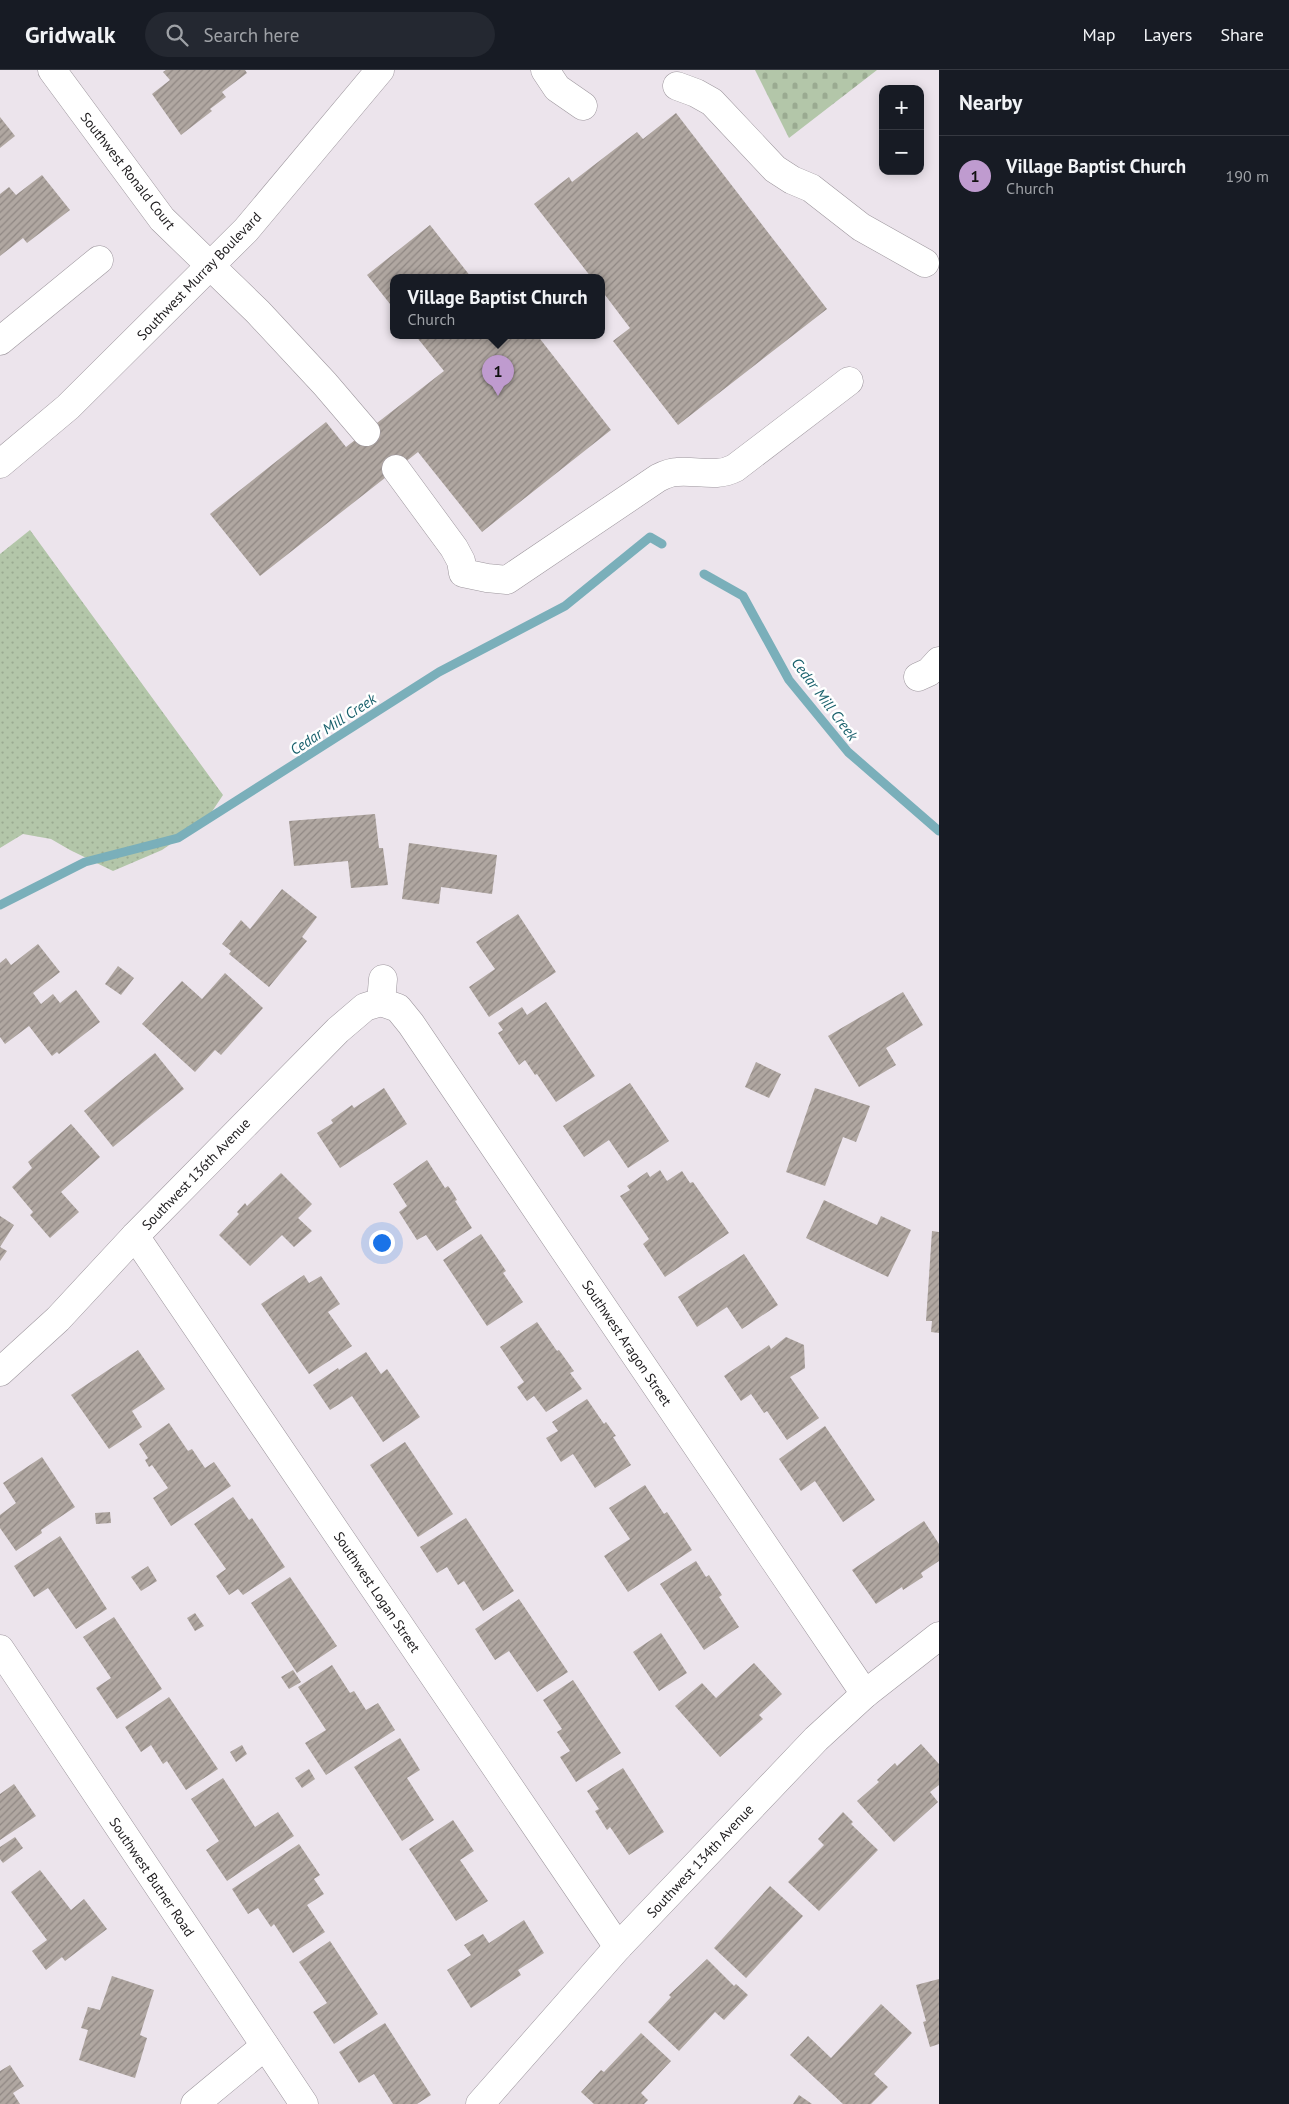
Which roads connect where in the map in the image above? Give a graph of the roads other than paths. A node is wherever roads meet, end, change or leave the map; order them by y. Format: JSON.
{"nodes":[{"id":1,"x":52,"y":70,"type":"edge"},
{"id":2,"x":380,"y":70,"type":"edge"},
{"id":3,"x":545,"y":70,"type":"edge"},
{"id":4,"x":677,"y":86,"type":"dead end"},
{"id":5,"x":583,"y":106,"type":"dead end"},
{"id":6,"x":99,"y":260,"type":"dead end"},
{"id":7,"x":924,"y":263,"type":"dead end"},
{"id":8,"x":210,"y":267,"type":"junction"},
{"id":9,"x":0,"y":341,"type":"edge"},
{"id":10,"x":849,"y":381,"type":"dead end"},
{"id":11,"x":366,"y":432,"type":"dead end"},
{"id":12,"x":0,"y":464,"type":"edge"},
{"id":13,"x":396,"y":469,"type":"dead end"},
{"id":14,"x":382,"y":991,"type":"joint"},
{"id":15,"x":135,"y":1236,"type":"junction"},
{"id":16,"x":0,"y":1372,"type":"edge"},
{"id":17,"x":939,"y":1636,"type":"edge"},
{"id":18,"x":0,"y":1649,"type":"edge"},
{"id":19,"x":865,"y":1694,"type":"junction"},
{"id":20,"x":618,"y":1947,"type":"junction"},
{"id":21,"x":265,"y":2046,"type":"junction"},
{"id":22,"x":195,"y":2104,"type":"edge"},
{"id":23,"x":304,"y":2104,"type":"edge"},
{"id":24,"x":480,"y":2104,"type":"edge"}],
"edges":[{"from":1,"to":8,"type":"street","name":"Southwest Ronald Court"},
{"from":2,"to":8,"type":"street","name":"Southwest Murray Boulevard"},
{"from":3,"to":5,"type":"street"},
{"from":4,"to":7,"type":"street"},
{"from":6,"to":9,"type":"street"},
{"from":8,"to":11,"type":"street","name":"Southwest Ronald Court"},
{"from":8,"to":12,"type":"street","name":"Southwest Murray Boulevard"},
{"from":10,"to":13,"type":"street"},
{"from":14,"to":15,"type":"street","name":"Southwest 136th Avenue"},
{"from":14,"to":19,"type":"street","name":"Southwest Aragon Street"},
{"from":15,"to":16,"type":"street","name":"Southwest 136th Avenue"},
{"from":15,"to":20,"type":"street","name":"Southwest Logan Street"},
{"from":17,"to":19,"type":"street","name":"Southwest 134th Avenue"},
{"from":18,"to":21,"type":"street","name":"Southwest Butner Road"},
{"from":19,"to":20,"type":"street","name":"Southwest 134th Avenue"},
{"from":20,"to":24,"type":"street","name":"Southwest 134th Avenue"},
{"from":21,"to":22,"type":"street"},
{"from":21,"to":23,"type":"street","name":"Southwest Butner Road"}]}
